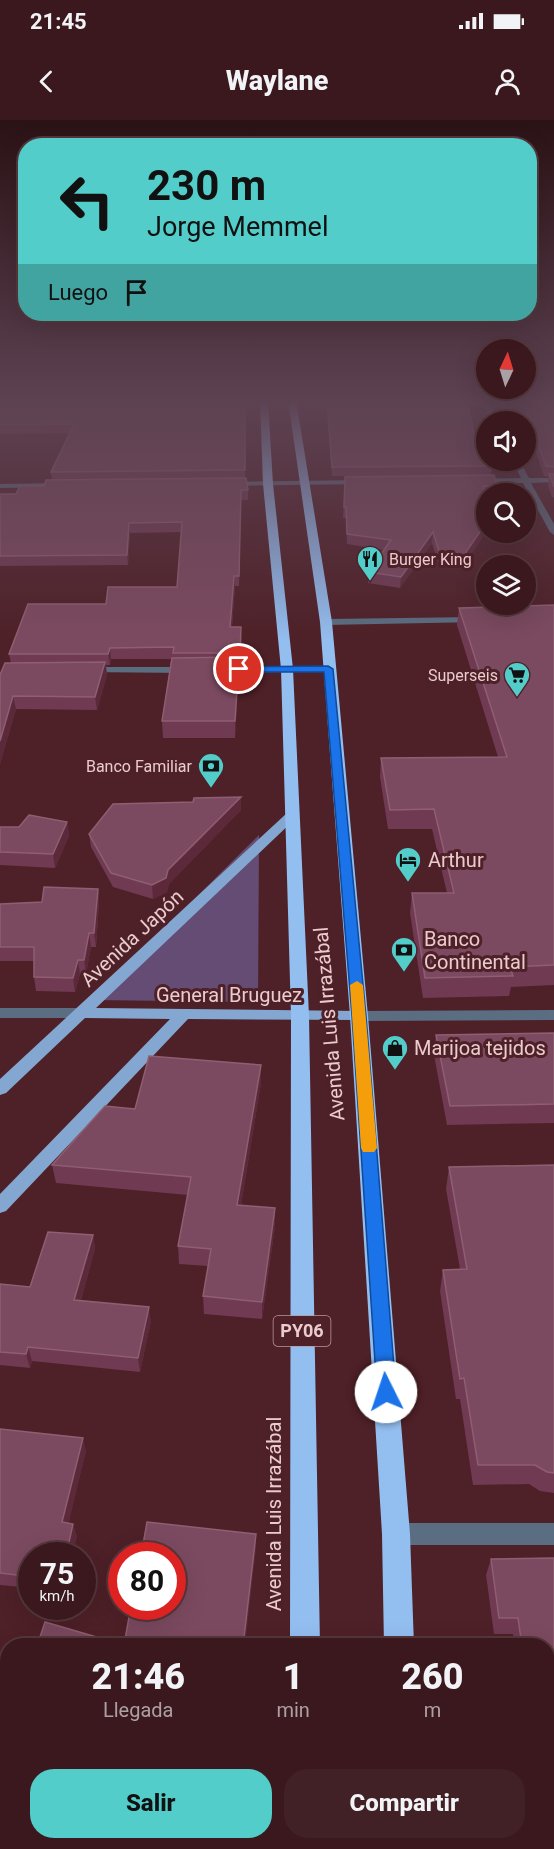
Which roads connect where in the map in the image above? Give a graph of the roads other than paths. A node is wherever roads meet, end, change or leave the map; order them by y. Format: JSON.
{"nodes":[{"id":1,"x":268,"y":481,"type":"edge"},
{"id":2,"x":468,"y":481,"type":"edge"},
{"id":3,"x":525,"y":481,"type":"junction"},
{"id":4,"x":534,"y":481,"type":"edge"},
{"id":5,"x":375,"y":482,"type":"edge"},
{"id":6,"x":306,"y":483,"type":"junction"},
{"id":7,"x":221,"y":484,"type":"edge"},
{"id":8,"x":268,"y":484,"type":"junction"},
{"id":9,"x":70,"y":485,"type":"edge"},
{"id":10,"x":0,"y":486,"type":"edge"},
{"id":11,"x":554,"y":532,"type":"edge"},
{"id":12,"x":483,"y":620,"type":"edge"},
{"id":13,"x":326,"y":622,"type":"junction"},
{"id":14,"x":287,"y":669,"type":"junction"},
{"id":15,"x":328,"y":669,"type":"junction"},
{"id":16,"x":72,"y":670,"type":"edge"},
{"id":17,"x":291,"y":816,"type":"junction"},
{"id":18,"x":0,"y":1013,"type":"edge"},
{"id":19,"x":83,"y":1013,"type":"junction"},
{"id":20,"x":554,"y":1015,"type":"edge"},
{"id":21,"x":182,"y":1016,"type":"junction"},
{"id":22,"x":300,"y":1016,"type":"junction"},
{"id":23,"x":359,"y":1016,"type":"junction"},
{"id":24,"x":0,"y":1089,"type":"edge"},
{"id":25,"x":0,"y":1206,"type":"edge"},
{"id":26,"x":396,"y":1534,"type":"junction"},
{"id":27,"x":554,"y":1534,"type":"edge"},
{"id":28,"x":305,"y":1638,"type":"edge"},
{"id":29,"x":399,"y":1638,"type":"edge"}],
"edges":[{"from":1,"to":8,"type":"highway","number":"PY06"},
{"from":2,"to":3,"type":"street"},
{"from":3,"to":4,"type":"street"},
{"from":3,"to":11,"type":"street"},
{"from":5,"to":6,"type":"street"},
{"from":6,"to":8,"type":"street"},
{"from":6,"to":13,"type":"highway","name":"Avenida Luis Irrazábal"},
{"from":7,"to":8,"type":"street"},
{"from":8,"to":14,"type":"highway","name":"Avenida Luis Irrazábal","number":"PY06"},
{"from":9,"to":10,"type":"street"},
{"from":12,"to":13,"type":"street"},
{"from":13,"to":15,"type":"highway","name":"Avenida Luis Irrazábal"},
{"from":14,"to":15,"type":"street"},
{"from":14,"to":16,"type":"street"},
{"from":14,"to":17,"type":"highway","name":"Avenida Luis Irrazábal","number":"PY06"},
{"from":15,"to":23,"type":"highway","name":"Avenida Luis Irrazábal"},
{"from":17,"to":19,"type":"main road","name":"Avenida Japón"},
{"from":17,"to":22,"type":"highway","name":"Avenida Luis Irrazábal","number":"PY06"},
{"from":18,"to":19,"type":"street"},
{"from":19,"to":21,"type":"main road","name":"General Bruguez"},
{"from":19,"to":24,"type":"main road","name":"Avenida Japón"},
{"from":20,"to":23,"type":"street","name":"General Bruguez"},
{"from":21,"to":22,"type":"main road","name":"General Bruguez"},
{"from":21,"to":25,"type":"main road"},
{"from":22,"to":23,"type":"main road","name":"General Bruguez"},
{"from":22,"to":28,"type":"highway","name":"Avenida Luis Irrazábal","number":"PY06"},
{"from":23,"to":26,"type":"highway","name":"Avenida Luis Irrazábal"},
{"from":26,"to":27,"type":"street"},
{"from":26,"to":29,"type":"highway","name":"Avenida Luis Irrazábal"}]}
